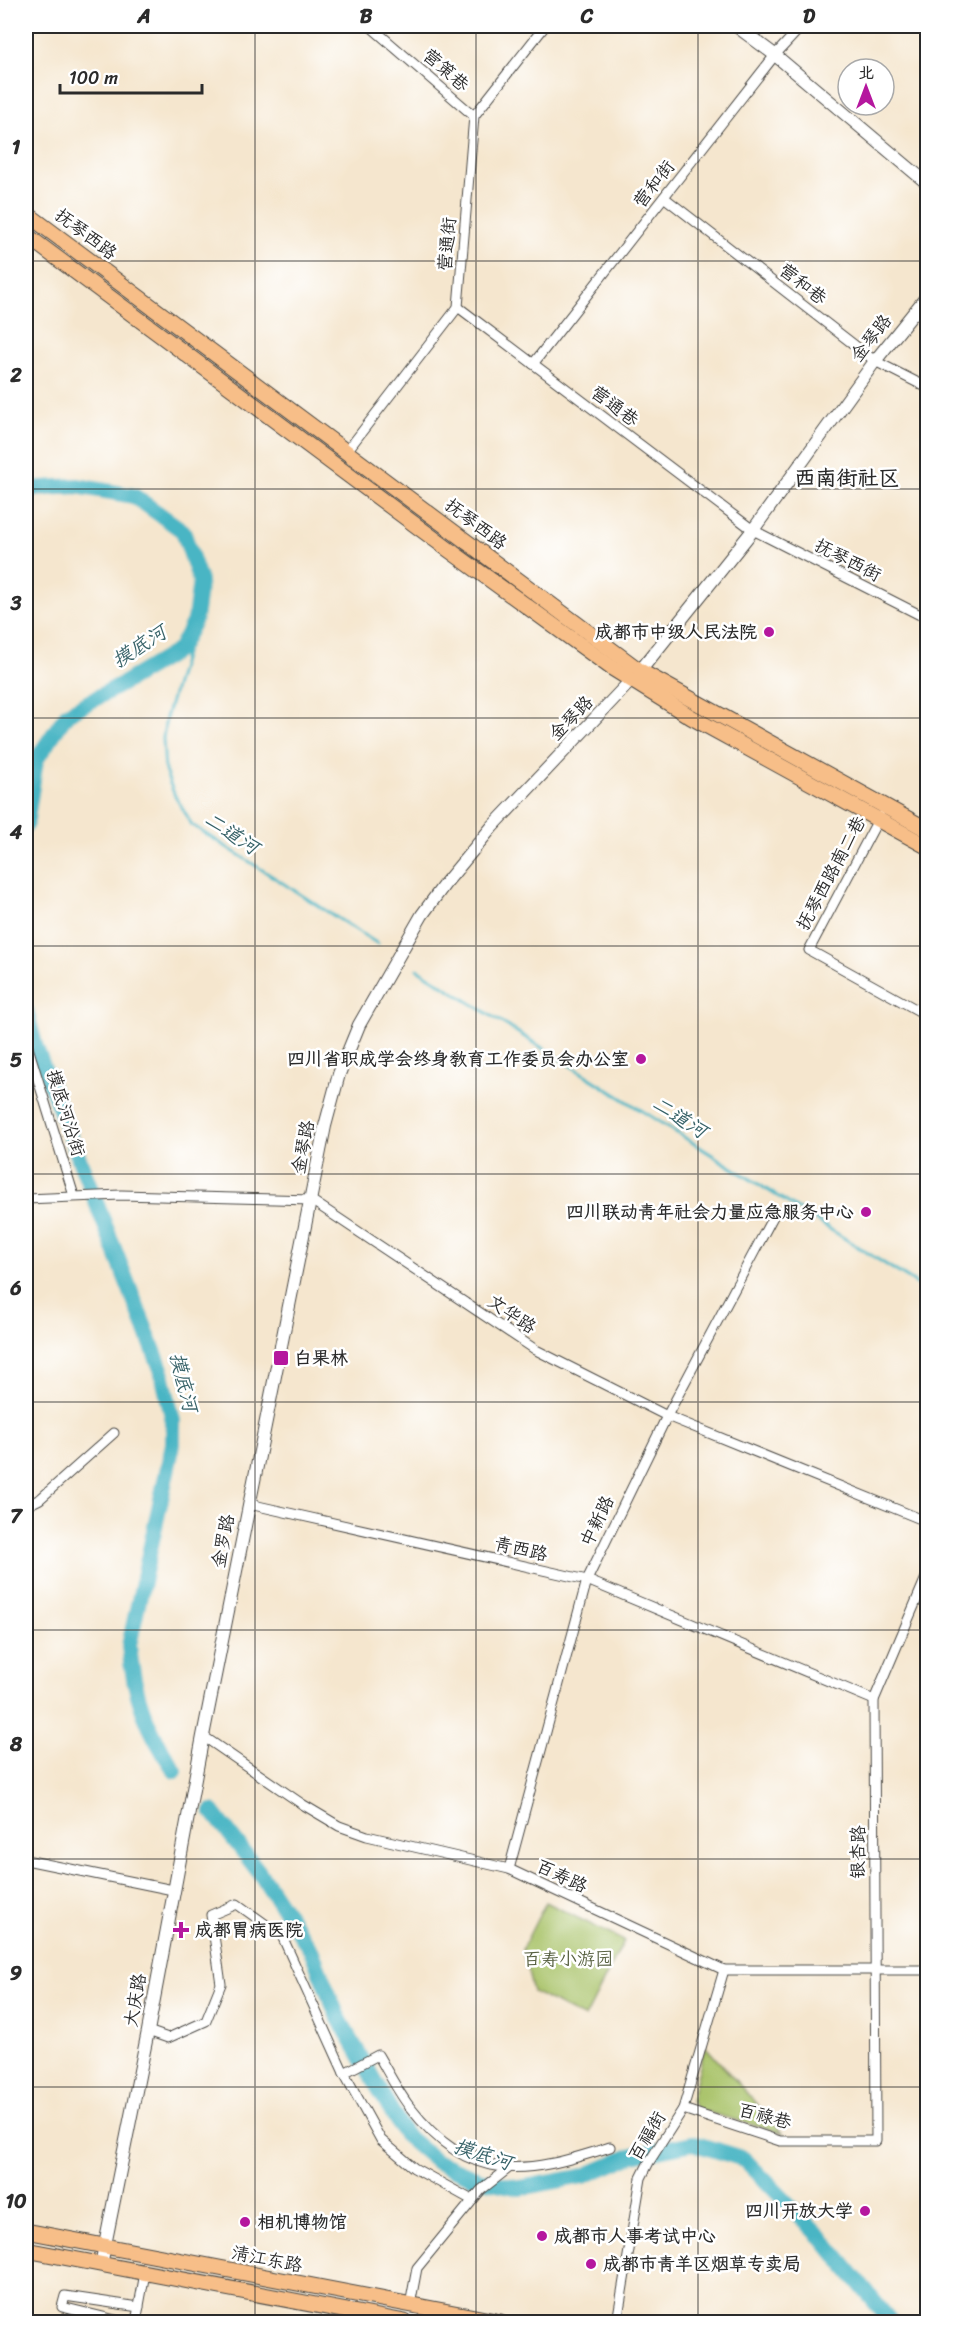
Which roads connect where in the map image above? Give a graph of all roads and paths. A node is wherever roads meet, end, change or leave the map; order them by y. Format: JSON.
{"nodes":[{"id":1,"x":370,"y":26,"type":"edge"},
{"id":2,"x":545,"y":26,"type":"edge"},
{"id":3,"x":736,"y":26,"type":"edge"},
{"id":4,"x":802,"y":26,"type":"edge"},
{"id":5,"x":775,"y":55,"type":"junction"},
{"id":6,"x":474,"y":116,"type":"junction"},
{"id":7,"x":927,"y":184,"type":"edge"},
{"id":8,"x":664,"y":198,"type":"junction"},
{"id":9,"x":26,"y":213,"type":"edge"},
{"id":10,"x":26,"y":235,"type":"edge"},
{"id":11,"x":927,"y":295,"type":"edge"},
{"id":12,"x":459,"y":307,"type":"junction"},
{"id":13,"x":875,"y":361,"type":"junction"},
{"id":14,"x":533,"y":364,"type":"junction"},
{"id":15,"x":927,"y":388,"type":"edge"},
{"id":16,"x":346,"y":451,"type":"junction"},
{"id":17,"x":753,"y":530,"type":"junction"},
{"id":18,"x":927,"y":619,"type":"edge"},
{"id":19,"x":636,"y":676,"type":"junction"},
{"id":20,"x":880,"y":816,"type":"junction"},
{"id":21,"x":927,"y":830,"type":"edge"},
{"id":22,"x":927,"y":847,"type":"edge"},
{"id":23,"x":927,"y":1016,"type":"edge"},
{"id":24,"x":26,"y":1041,"type":"edge"},
{"id":25,"x":74,"y":1196,"type":"junction"},
{"id":26,"x":26,"y":1199,"type":"edge"},
{"id":27,"x":311,"y":1200,"type":"junction"},
{"id":28,"x":776,"y":1211,"type":"dead end"},
{"id":29,"x":667,"y":1416,"type":"junction"},
{"id":30,"x":114,"y":1433,"type":"dead end"},
{"id":31,"x":249,"y":1504,"type":"junction"},
{"id":32,"x":26,"y":1506,"type":"edge"},
{"id":33,"x":927,"y":1522,"type":"edge"},
{"id":34,"x":927,"y":1573,"type":"edge"},
{"id":35,"x":587,"y":1580,"type":"junction"},
{"id":36,"x":874,"y":1700,"type":"junction"},
{"id":37,"x":203,"y":1736,"type":"junction"},
{"id":38,"x":26,"y":1860,"type":"edge"},
{"id":39,"x":508,"y":1869,"type":"junction"},
{"id":40,"x":173,"y":1890,"type":"junction"},
{"id":41,"x":724,"y":1970,"type":"junction"},
{"id":42,"x":874,"y":1970,"type":"junction"},
{"id":43,"x":927,"y":1970,"type":"edge"},
{"id":44,"x":148,"y":2031,"type":"junction"},
{"id":45,"x":344,"y":2073,"type":"junction"},
{"id":46,"x":683,"y":2109,"type":"junction"},
{"id":47,"x":876,"y":2141,"type":"joint"},
{"id":48,"x":610,"y":2147,"type":"dead end"},
{"id":49,"x":506,"y":2170,"type":"junction"},
{"id":50,"x":472,"y":2200,"type":"junction"},
{"id":51,"x":26,"y":2231,"type":"edge"},
{"id":52,"x":105,"y":2247,"type":"junction"},
{"id":53,"x":26,"y":2250,"type":"edge"},
{"id":54,"x":101,"y":2265,"type":"junction"},
{"id":55,"x":145,"y":2273,"type":"junction"},
{"id":56,"x":410,"y":2305,"type":"junction"},
{"id":57,"x":139,"y":2307,"type":"junction"},
{"id":58,"x":379,"y":2320,"type":"edge"},
{"id":59,"x":124,"y":2322,"type":"edge"},
{"id":60,"x":136,"y":2322,"type":"edge"},
{"id":61,"x":405,"y":2322,"type":"edge"},
{"id":62,"x":501,"y":2322,"type":"edge"},
{"id":63,"x":617,"y":2322,"type":"edge"}],
"edges":[{"from":1,"to":6,"type":"street","name":"营策巷"},
{"from":2,"to":6,"type":"street"},
{"from":3,"to":5,"type":"street"},
{"from":4,"to":5,"type":"street","name":"营和街"},
{"from":5,"to":7,"type":"street"},
{"from":5,"to":8,"type":"street","name":"营和街"},
{"from":6,"to":12,"type":"street","name":"营通街"},
{"from":8,"to":13,"type":"street","name":"营和巷"},
{"from":8,"to":14,"type":"street","name":"营和街"},
{"from":9,"to":16,"type":"main road","name":"抚琴西路"},
{"from":10,"to":19,"type":"main road","name":"抚琴西路"},
{"from":11,"to":13,"type":"street","name":"金琴路"},
{"from":12,"to":14,"type":"street","name":"营通巷"},
{"from":12,"to":16,"type":"street"},
{"from":13,"to":15,"type":"street","name":"营和巷"},
{"from":13,"to":17,"type":"street","name":"金琴路"},
{"from":14,"to":17,"type":"street","name":"营通巷"},
{"from":16,"to":19,"type":"main road","name":"抚琴西路"},
{"from":17,"to":18,"type":"street","name":"抚琴西街"},
{"from":17,"to":19,"type":"street","name":"金琴路"},
{"from":19,"to":20,"type":"main road","name":"抚琴西路"},
{"from":19,"to":21,"type":"main road","name":"抚琴西路"},
{"from":19,"to":27,"type":"street","name":"金琴路"},
{"from":20,"to":22,"type":"main road","name":"抚琴西路"},
{"from":20,"to":23,"type":"street","name":"抚琴西路南二巷"},
{"from":24,"to":25,"type":"street","name":"摸底河沿街"},
{"from":25,"to":26,"type":"street"},
{"from":25,"to":27,"type":"street"},
{"from":27,"to":29,"type":"street","name":"文华路"},
{"from":27,"to":31,"type":"street","name":"金罗路"},
{"from":28,"to":29,"type":"street","name":"中新路"},
{"from":29,"to":33,"type":"street","name":"文华路"},
{"from":29,"to":35,"type":"street","name":"中新路"},
{"from":30,"to":32,"type":"street"},
{"from":31,"to":35,"type":"street","name":"青西路"},
{"from":31,"to":37,"type":"street","name":"金罗路"},
{"from":34,"to":36,"type":"street","name":"银杏路"},
{"from":35,"to":36,"type":"street","name":"青西路"},
{"from":35,"to":39,"type":"street","name":"中新路"},
{"from":36,"to":42,"type":"street","name":"银杏路"},
{"from":37,"to":39,"type":"street","name":"百寿路"},
{"from":37,"to":40,"type":"street","name":"金罗路"},
{"from":38,"to":40,"type":"street"},
{"from":39,"to":41,"type":"street","name":"百寿路"},
{"from":40,"to":44,"type":"street","name":"大庆路"},
{"from":41,"to":42,"type":"street","name":"百寿路"},
{"from":41,"to":46,"type":"street","name":"百福街"},
{"from":42,"to":43,"type":"street","name":"百寿路"},
{"from":42,"to":47,"type":"street","name":"银杏路"},
{"from":44,"to":45,"type":"street"},
{"from":44,"to":52,"type":"street","name":"大庆路"},
{"from":45,"to":49,"type":"street"},
{"from":45,"to":50,"type":"street"},
{"from":46,"to":47,"type":"street","name":"百禄巷"},
{"from":46,"to":63,"type":"street","name":"百福街"},
{"from":48,"to":49,"type":"street"},
{"from":49,"to":50,"type":"street"},
{"from":50,"to":56,"type":"street"},
{"from":51,"to":52,"type":"main road","name":"清江东路"},
{"from":52,"to":54,"type":"street","name":"大庆路"},
{"from":52,"to":56,"type":"main road","name":"清江东路"},
{"from":53,"to":54,"type":"main road","name":"清江东路"},
{"from":54,"to":55,"type":"main road","name":"清江东路"},
{"from":55,"to":57,"type":"street"},
{"from":55,"to":58,"type":"main road","name":"清江东路"},
{"from":56,"to":62,"type":"main road","name":"清江东路"},
{"from":57,"to":59,"type":"street"},
{"from":57,"to":60,"type":"street"},
{"from":58,"to":61,"type":"main road","name":"清江东路"}]}
